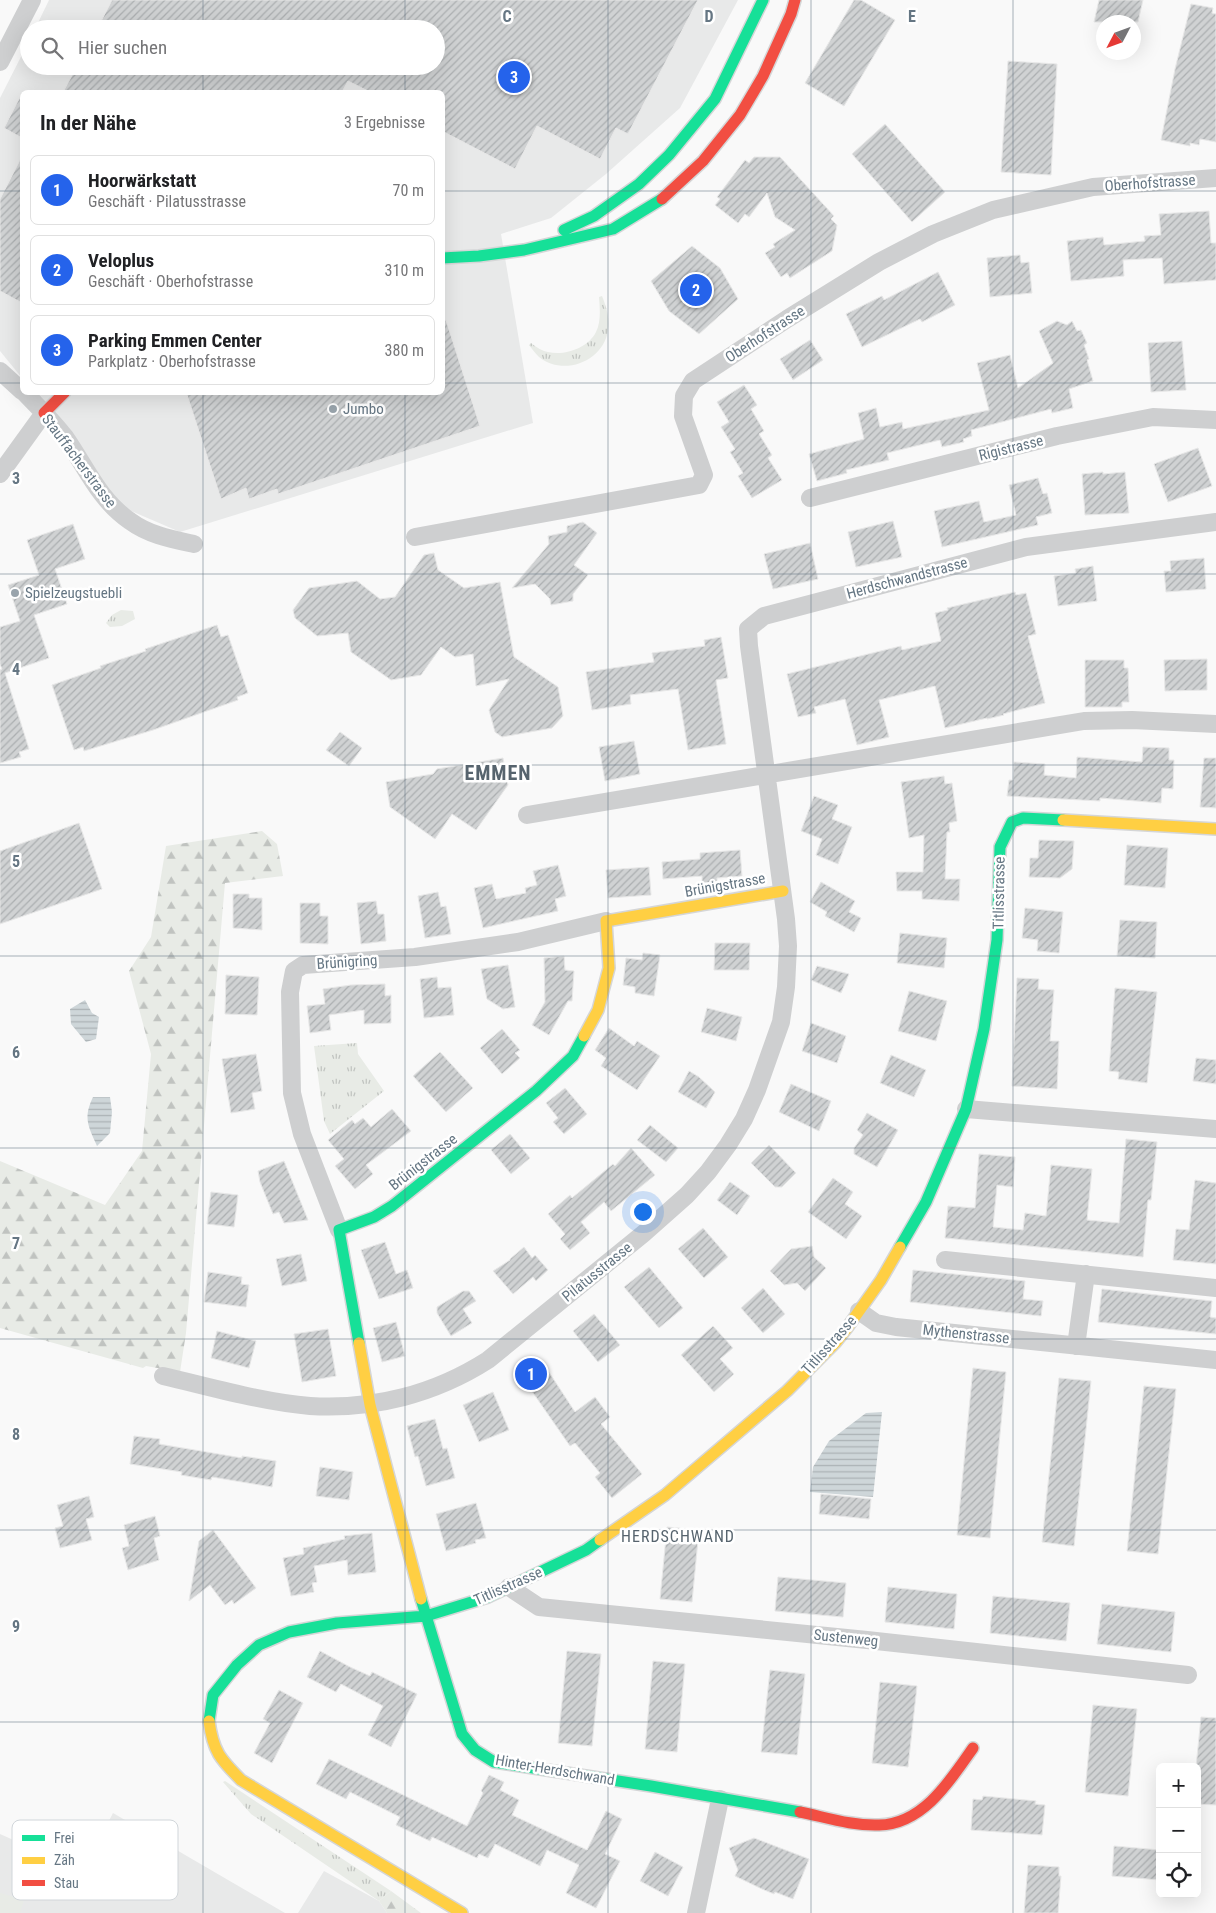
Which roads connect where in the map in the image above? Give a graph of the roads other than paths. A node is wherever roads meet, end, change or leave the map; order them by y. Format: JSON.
{"nodes":[{"id":1,"x":32,"y":0,"type":"edge"},
{"id":2,"x":763,"y":0,"type":"edge"},
{"id":3,"x":795,"y":0,"type":"edge"},
{"id":4,"x":22,"y":20,"type":"edge"},
{"id":5,"x":20,"y":23,"type":"edge"},
{"id":6,"x":0,"y":62,"type":"edge"},
{"id":7,"x":1216,"y":178,"type":"edge"},
{"id":8,"x":524,"y":250,"type":"junction"},
{"id":9,"x":445,"y":258,"type":"edge"},
{"id":10,"x":0,"y":371,"type":"edge"},
{"id":11,"x":20,"y":389,"type":"edge"},
{"id":12,"x":26,"y":395,"type":"edge"},
{"id":13,"x":62,"y":395,"type":"edge"},
{"id":14,"x":44,"y":413,"type":"junction"},
{"id":15,"x":1216,"y":420,"type":"edge"},
{"id":16,"x":0,"y":474,"type":"edge"},
{"id":17,"x":810,"y":498,"type":"dead end"},
{"id":18,"x":1216,"y":522,"type":"edge"},
{"id":19,"x":415,"y":536,"type":"dead end"},
{"id":20,"x":194,"y":544,"type":"dead end"},
{"id":21,"x":1216,"y":724,"type":"edge"},
{"id":22,"x":766,"y":775,"type":"junction"},
{"id":23,"x":527,"y":815,"type":"dead end"},
{"id":24,"x":1216,"y":829,"type":"edge"},
{"id":25,"x":783,"y":890,"type":"junction"},
{"id":26,"x":606,"y":921,"type":"junction"},
{"id":27,"x":966,"y":1109,"type":"junction"},
{"id":28,"x":1216,"y":1130,"type":"edge"},
{"id":29,"x":339,"y":1230,"type":"junction"},
{"id":30,"x":945,"y":1260,"type":"dead end"},
{"id":31,"x":1086,"y":1274,"type":"junction"},
{"id":32,"x":1216,"y":1288,"type":"edge"},
{"id":33,"x":859,"y":1311,"type":"junction"},
{"id":34,"x":1076,"y":1346,"type":"junction"},
{"id":35,"x":1216,"y":1360,"type":"edge"},
{"id":36,"x":163,"y":1376,"type":"dead end"},
{"id":37,"x":370,"y":1405,"type":"junction"},
{"id":38,"x":509,"y":1587,"type":"junction"},
{"id":39,"x":426,"y":1616,"type":"junction"},
{"id":40,"x":1188,"y":1675,"type":"dead end"},
{"id":41,"x":973,"y":1748,"type":"dead end"},
{"id":42,"x":720,"y":1798,"type":"junction"},
{"id":43,"x":462,"y":1913,"type":"edge"},
{"id":44,"x":696,"y":1913,"type":"edge"}],
"edges":[{"from":1,"to":4,"type":"street"},
{"from":2,"to":8,"type":"street"},
{"from":3,"to":8,"type":"street"},
{"from":5,"to":6,"type":"street"},
{"from":7,"to":19,"type":"street","name":"Oberhofstrasse"},
{"from":8,"to":9,"type":"street"},
{"from":10,"to":11,"type":"street","name":"Stauffacherstrasse"},
{"from":12,"to":14,"type":"street","name":"Stauffacherstrasse"},
{"from":13,"to":14,"type":"street"},
{"from":14,"to":16,"type":"street"},
{"from":14,"to":20,"type":"street","name":"Stauffacherstrasse"},
{"from":15,"to":17,"type":"street","name":"Rigistrasse"},
{"from":18,"to":22,"type":"street","name":"Herdschwandstrasse"},
{"from":21,"to":22,"type":"street"},
{"from":22,"to":23,"type":"street"},
{"from":22,"to":25,"type":"street","name":"Pilatusstrasse"},
{"from":24,"to":27,"type":"street","name":"Titlisstrasse"},
{"from":25,"to":26,"type":"street","name":"Brünigstrasse"},
{"from":25,"to":37,"type":"street","name":"Pilatusstrasse"},
{"from":26,"to":29,"type":"street","name":"Brünigstrasse"},
{"from":26,"to":29,"type":"street","name":"Brünigring"},
{"from":27,"to":28,"type":"street"},
{"from":27,"to":33,"type":"street","name":"Titlisstrasse"},
{"from":29,"to":37,"type":"street"},
{"from":30,"to":31,"type":"street"},
{"from":31,"to":32,"type":"street"},
{"from":31,"to":34,"type":"street"},
{"from":33,"to":34,"type":"street","name":"Mythenstrasse"},
{"from":33,"to":38,"type":"street","name":"Titlisstrasse"},
{"from":34,"to":35,"type":"street","name":"Mythenstrasse"},
{"from":36,"to":37,"type":"street","name":"Pilatusstrasse"},
{"from":37,"to":39,"type":"street"},
{"from":38,"to":39,"type":"street","name":"Titlisstrasse"},
{"from":38,"to":40,"type":"street","name":"Sustenweg"},
{"from":39,"to":42,"type":"street","name":"Hinter-Herdschwand"},
{"from":39,"to":43,"type":"street","name":"Titlisstrasse"},
{"from":41,"to":42,"type":"street","name":"Hinter-Herdschwand"},
{"from":42,"to":44,"type":"street"}]}
